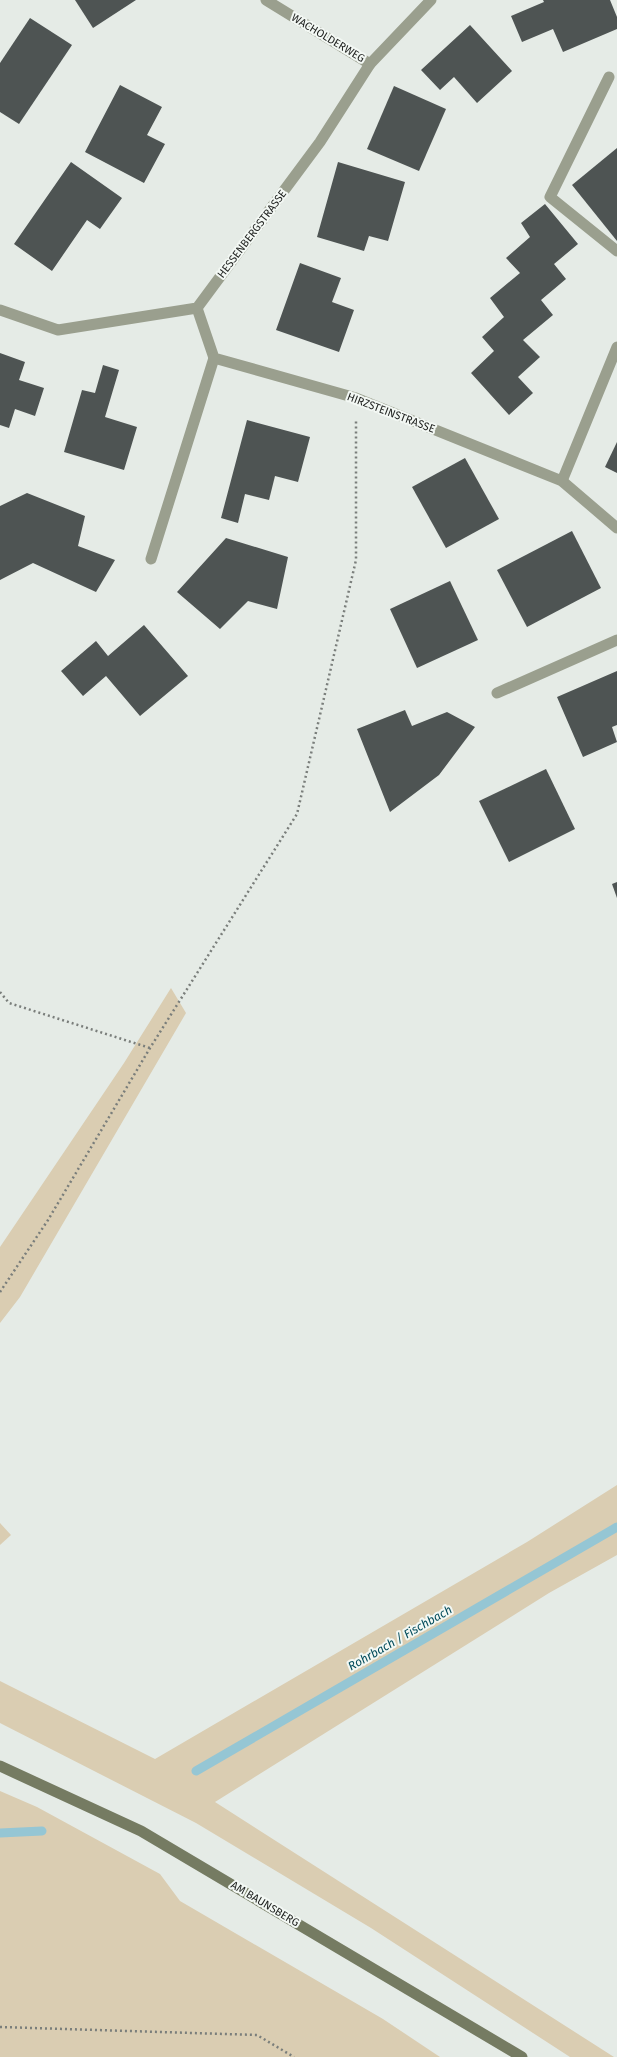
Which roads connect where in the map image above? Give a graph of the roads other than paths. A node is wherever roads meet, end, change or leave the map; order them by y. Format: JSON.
{"nodes":[{"id":1,"x":266,"y":0,"type":"edge"},
{"id":2,"x":431,"y":0,"type":"edge"},
{"id":3,"x":370,"y":64,"type":"junction"},
{"id":4,"x":609,"y":77,"type":"dead end"},
{"id":5,"x":617,"y":250,"type":"edge"},
{"id":6,"x":197,"y":308,"type":"junction"},
{"id":7,"x":0,"y":310,"type":"edge"},
{"id":8,"x":617,"y":347,"type":"edge"},
{"id":9,"x":214,"y":358,"type":"junction"},
{"id":10,"x":562,"y":481,"type":"junction"},
{"id":11,"x":617,"y":528,"type":"edge"},
{"id":12,"x":151,"y":559,"type":"dead end"},
{"id":13,"x":617,"y":640,"type":"edge"},
{"id":14,"x":497,"y":693,"type":"dead end"},
{"id":15,"x":0,"y":1766,"type":"edge"},
{"id":16,"x":522,"y":2057,"type":"edge"}],
"edges":[{"from":1,"to":3,"type":"street","name":"WACHOLDERWEG"},
{"from":2,"to":3,"type":"street","name":"HESSENBERGSTRASSE"},
{"from":3,"to":6,"type":"street","name":"HESSENBERGSTRASSE"},
{"from":4,"to":5,"type":"street"},
{"from":6,"to":7,"type":"street"},
{"from":6,"to":9,"type":"street"},
{"from":8,"to":10,"type":"street"},
{"from":9,"to":10,"type":"street","name":"HIRZSTEINSTRASSE"},
{"from":9,"to":12,"type":"street"},
{"from":10,"to":11,"type":"street","name":"HIRZSTEINSTRASSE"},
{"from":13,"to":14,"type":"street"},
{"from":15,"to":16,"type":"main road","name":"AM BAUNSBERG"}]}
